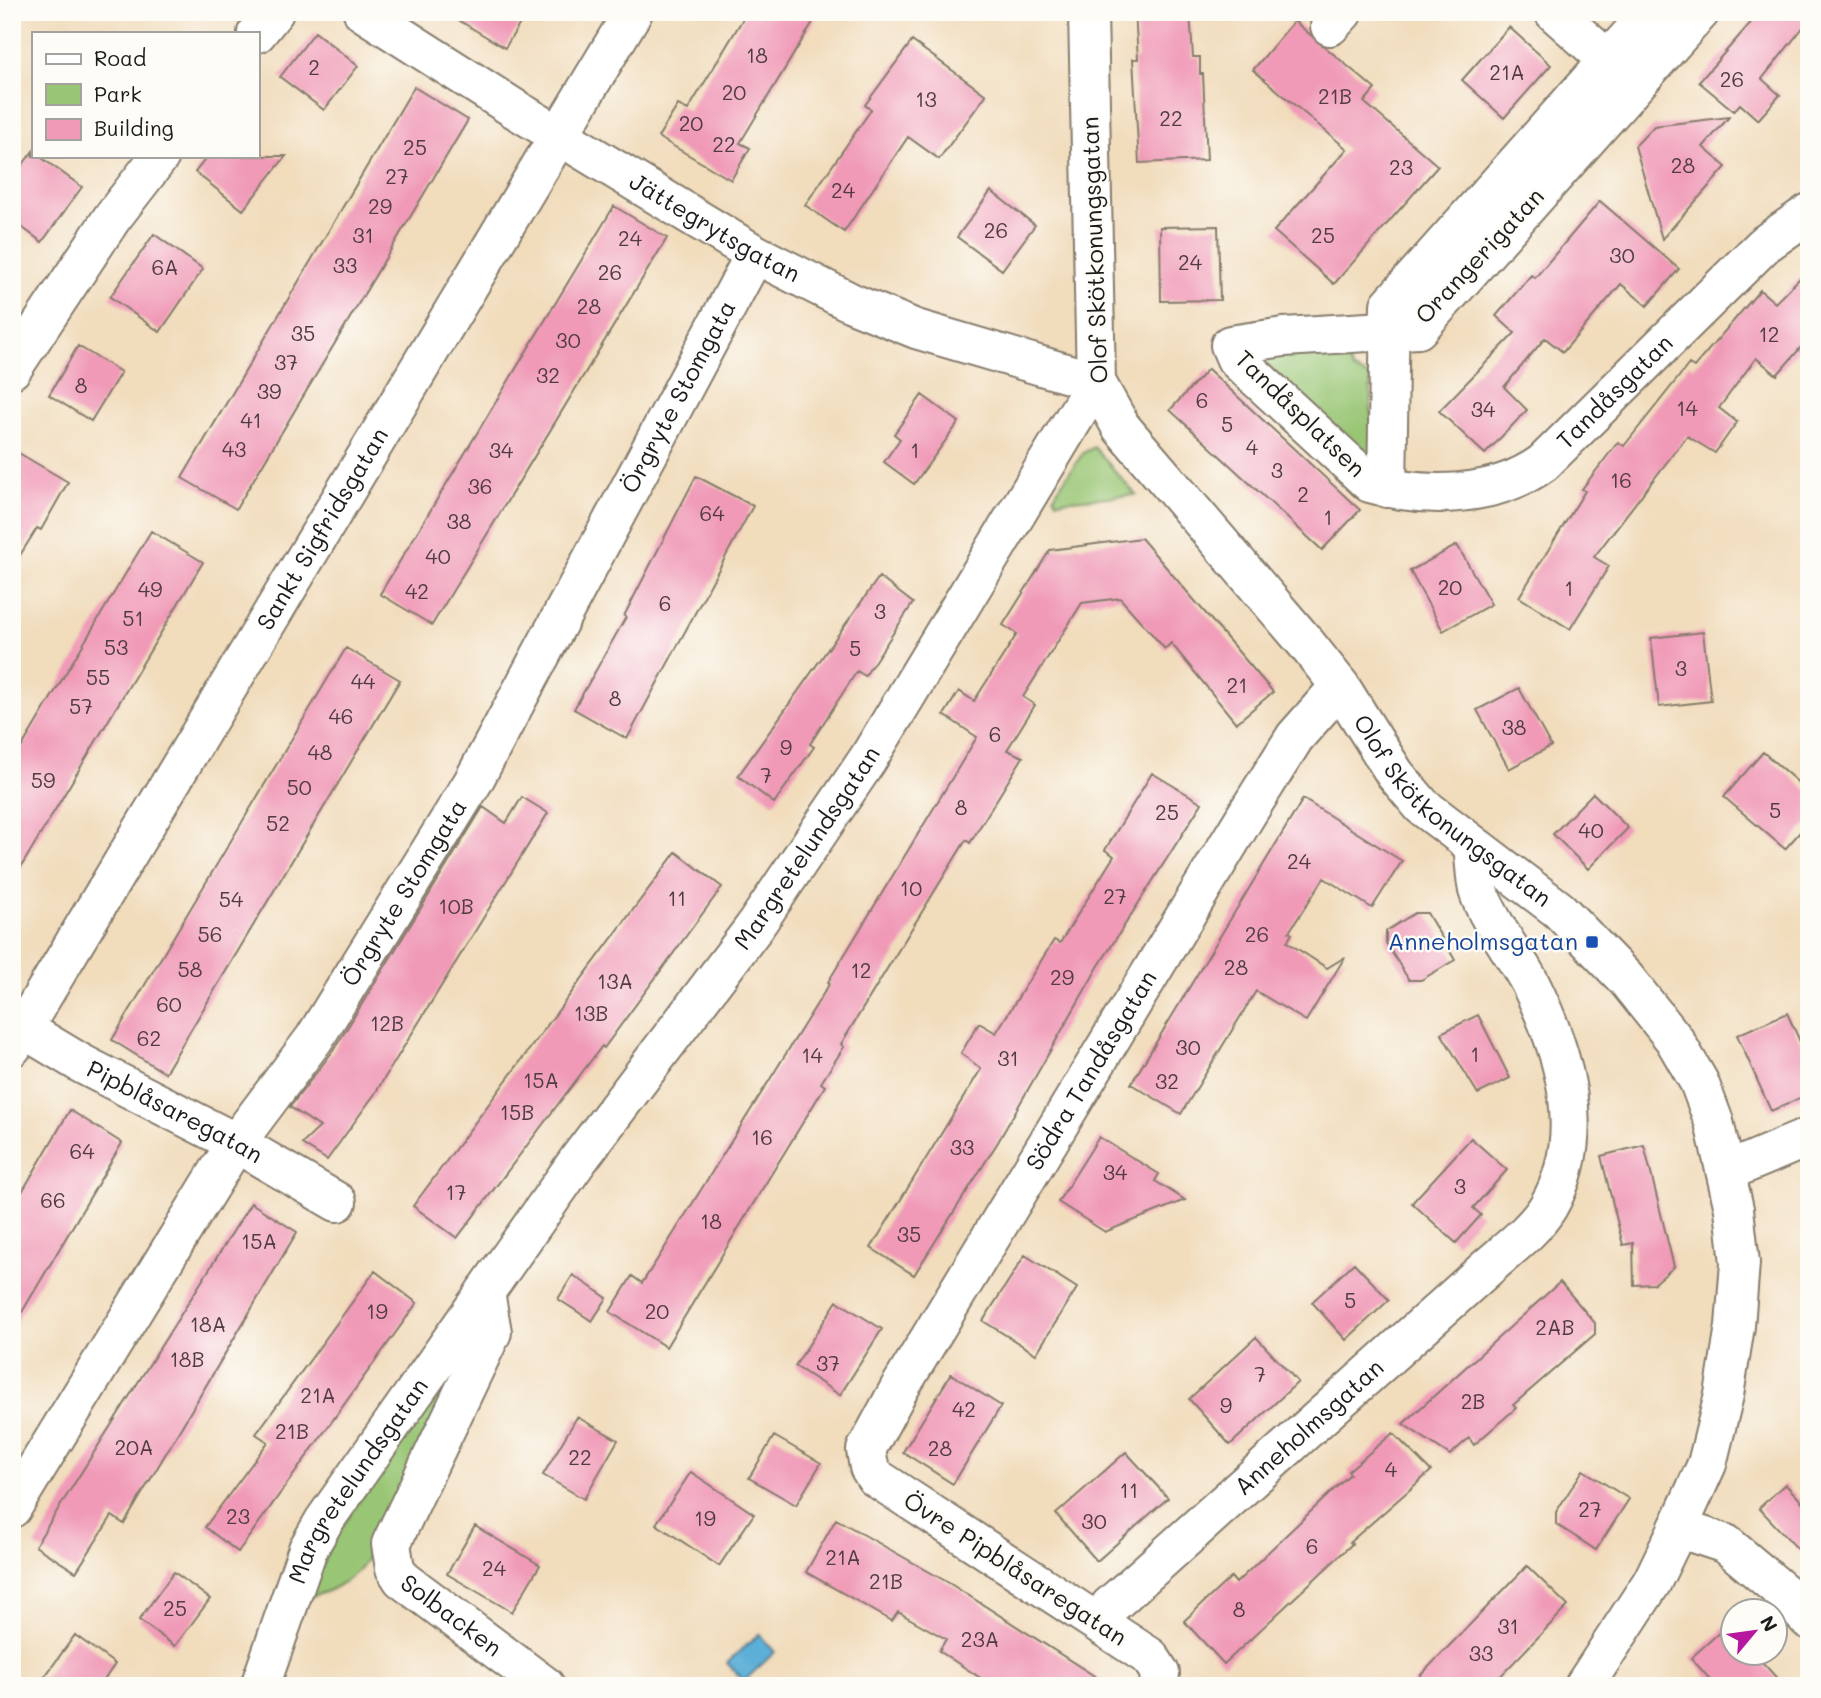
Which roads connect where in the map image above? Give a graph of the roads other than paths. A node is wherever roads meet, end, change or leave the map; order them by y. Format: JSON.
{"nodes":[{"id":1,"x":274,"y":12,"type":"edge"},
{"id":2,"x":363,"y":12,"type":"edge"},
{"id":3,"x":633,"y":12,"type":"edge"},
{"id":4,"x":1088,"y":12,"type":"edge"},
{"id":5,"x":1554,"y":12,"type":"edge"},
{"id":6,"x":1651,"y":12,"type":"edge"},
{"id":7,"x":1700,"y":12,"type":"edge"},
{"id":8,"x":258,"y":32,"type":"edge"},
{"id":9,"x":1622,"y":72,"type":"junction"},
{"id":10,"x":561,"y":136,"type":"junction"},
{"id":11,"x":158,"y":158,"type":"edge"},
{"id":12,"x":1809,"y":213,"type":"edge"},
{"id":13,"x":755,"y":254,"type":"junction"},
{"id":14,"x":1390,"y":329,"type":"junction"},
{"id":15,"x":12,"y":369,"type":"edge"},
{"id":16,"x":1096,"y":382,"type":"junction"},
{"id":17,"x":1387,"y":488,"type":"junction"},
{"id":18,"x":1340,"y":686,"type":"junction"},
{"id":19,"x":1473,"y":847,"type":"junction"},
{"id":20,"x":16,"y":1032,"type":"edge"},
{"id":21,"x":1809,"y":1137,"type":"edge"},
{"id":22,"x":236,"y":1143,"type":"junction"},
{"id":23,"x":1726,"y":1172,"type":"junction"},
{"id":24,"x":337,"y":1202,"type":"dead end"},
{"id":25,"x":485,"y":1292,"type":"junction"},
{"id":26,"x":869,"y":1467,"type":"joint"},
{"id":27,"x":12,"y":1508,"type":"edge"},
{"id":28,"x":1678,"y":1528,"type":"junction"},
{"id":29,"x":395,"y":1568,"type":"joint"},
{"id":30,"x":1809,"y":1620,"type":"edge"},
{"id":31,"x":1099,"y":1622,"type":"junction"},
{"id":32,"x":1159,"y":1679,"type":"edge"},
{"id":33,"x":260,"y":1686,"type":"edge"},
{"id":34,"x":545,"y":1686,"type":"edge"},
{"id":35,"x":1584,"y":1686,"type":"edge"}],
"edges":[{"from":1,"to":8,"type":"street"},
{"from":2,"to":10,"type":"street","name":"Jättegrytsgatan"},
{"from":3,"to":10,"type":"street","name":"Sankt Sigfridsgatan"},
{"from":4,"to":16,"type":"street","name":"Olof Skötkonungsgatan"},
{"from":5,"to":9,"type":"street"},
{"from":6,"to":9,"type":"street","name":"Orangerigatan"},
{"from":7,"to":9,"type":"street","name":"Orangerigatan"},
{"from":9,"to":14,"type":"street","name":"Orangerigatan"},
{"from":10,"to":13,"type":"street","name":"Jättegrytsgatan"},
{"from":10,"to":20,"type":"street","name":"Sankt Sigfridsgatan"},
{"from":11,"to":15,"type":"street"},
{"from":12,"to":17,"type":"street","name":"Tandåsgatan"},
{"from":13,"to":16,"type":"street","name":"Jättegrytsgatan"},
{"from":13,"to":22,"type":"street","name":"Örgryte Stomgata"},
{"from":14,"to":17,"type":"street","name":"Tandåsplatsen"},
{"from":14,"to":17,"type":"street","name":"Tandåsplatsen"},
{"from":16,"to":18,"type":"street","name":"Olof Skötkonungsgatan"},
{"from":16,"to":25,"type":"street","name":"Margretelundsgatan"},
{"from":18,"to":19,"type":"street","name":"Olof Skötkonungsgatan"},
{"from":18,"to":26,"type":"street","name":"Södra Tandåsgatan"},
{"from":19,"to":23,"type":"street","name":"Olof Skötkonungsgatan"},
{"from":19,"to":31,"type":"street","name":"Anneholmsgatan"},
{"from":20,"to":22,"type":"street","name":"Pipblåsaregatan"},
{"from":21,"to":23,"type":"street"},
{"from":22,"to":24,"type":"street","name":"Pipblåsaregatan"},
{"from":22,"to":27,"type":"street","name":"Örgryte Stomgata"},
{"from":23,"to":28,"type":"street","name":"Olof Skötkonungsgatan"},
{"from":25,"to":29,"type":"street","name":"Margretelundsgatan"},
{"from":25,"to":33,"type":"street","name":"Margretelundsgatan"},
{"from":26,"to":31,"type":"street","name":"Övre Pipblåsaregatan"},
{"from":28,"to":30,"type":"street"},
{"from":28,"to":35,"type":"street","name":"Olof Skötkonungsgatan"},
{"from":29,"to":34,"type":"street","name":"Solbacken"},
{"from":31,"to":32,"type":"street","name":"Övre Pipblåsaregatan"}]}
